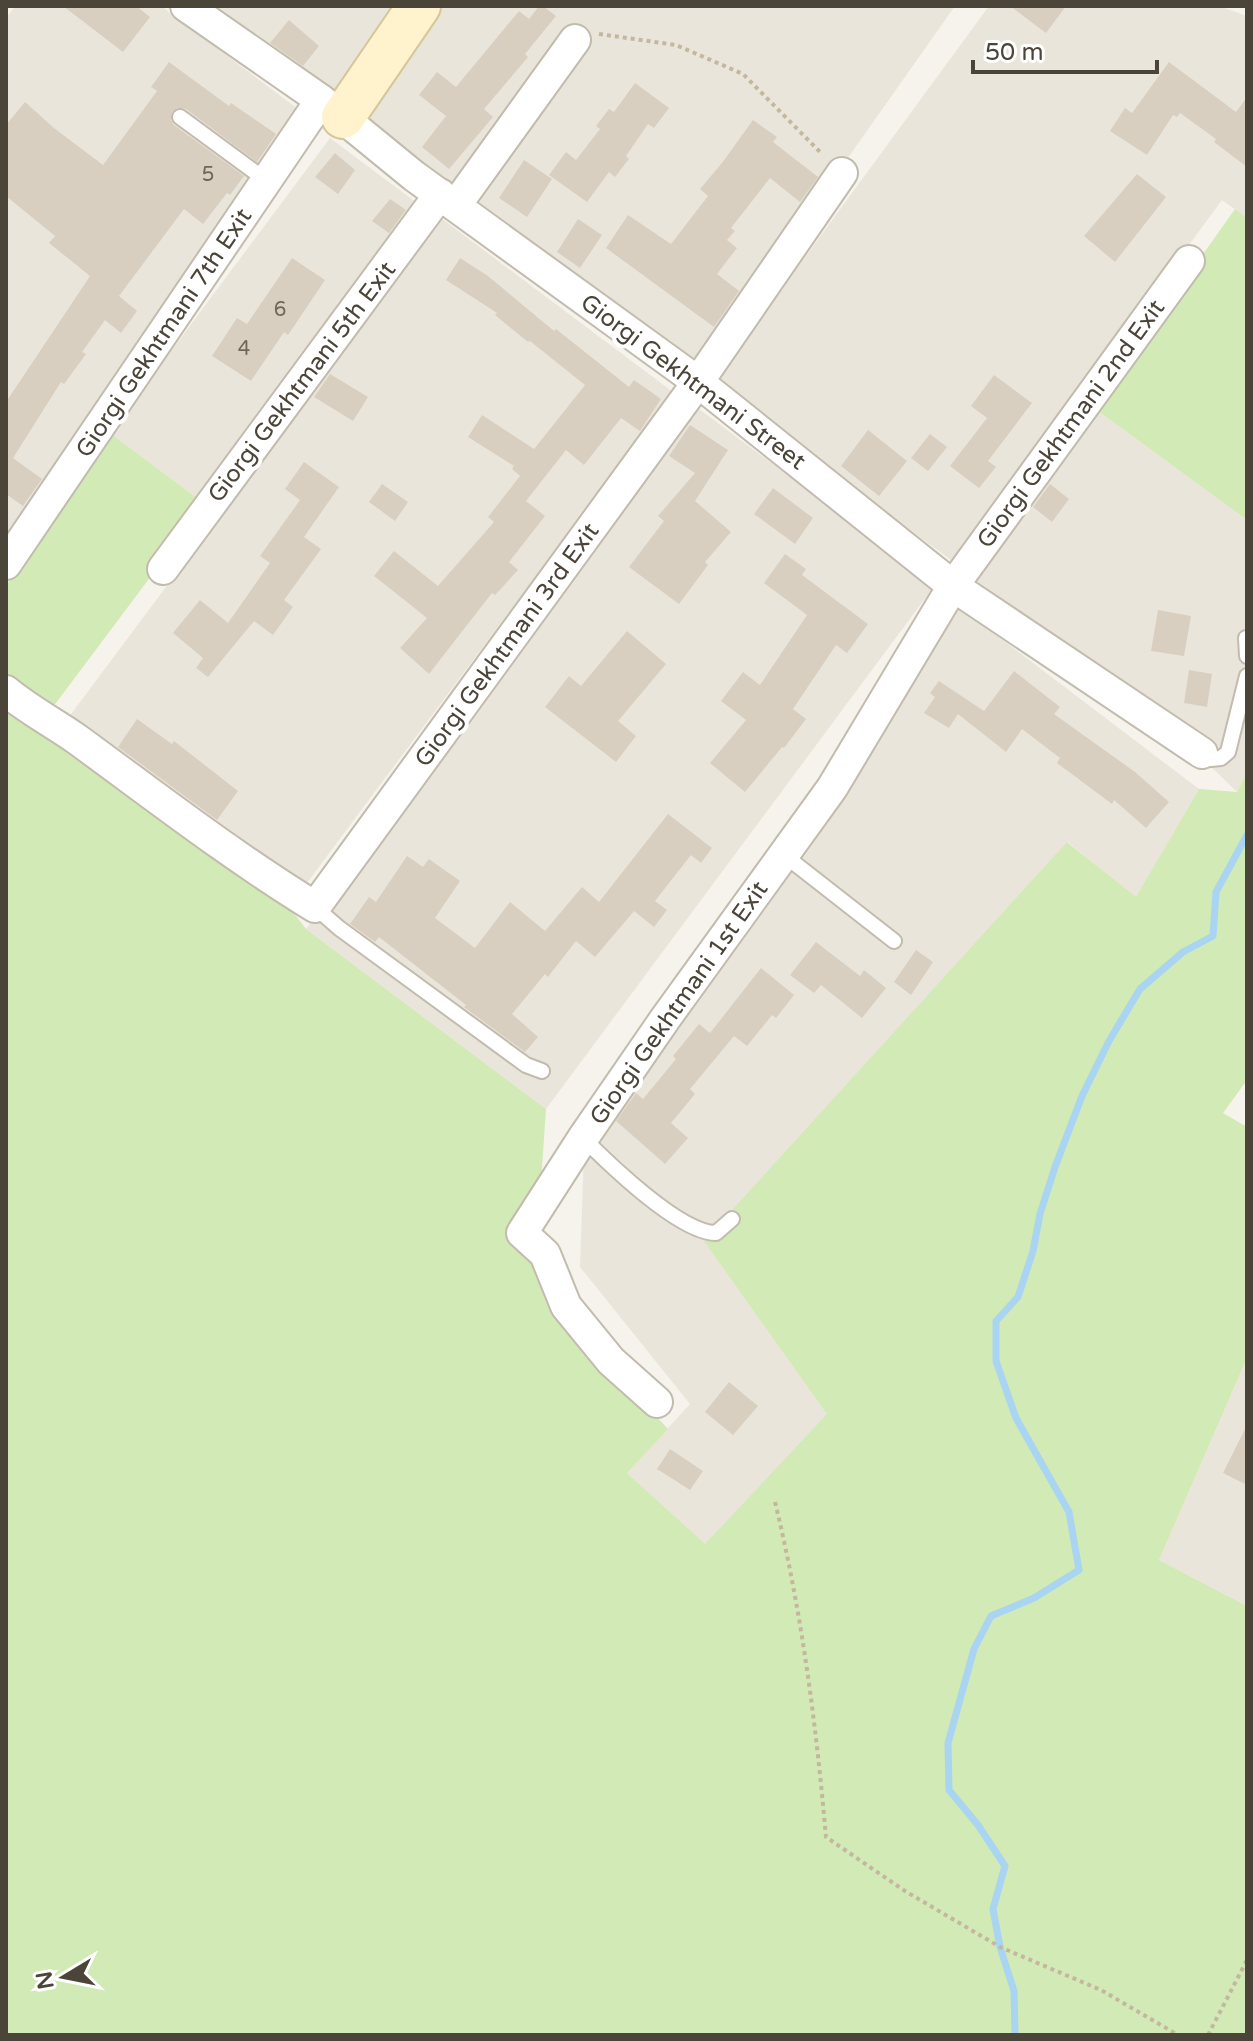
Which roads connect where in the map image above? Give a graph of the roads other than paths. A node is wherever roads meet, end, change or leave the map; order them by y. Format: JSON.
{"nodes":[{"id":1,"x":186,"y":6,"type":"edge"},
{"id":2,"x":419,"y":6,"type":"edge"},
{"id":3,"x":575,"y":40,"type":"road end"},
{"id":4,"x":332,"y":108,"type":"junction"},
{"id":5,"x":180,"y":117,"type":"dead end"},
{"id":6,"x":842,"y":173,"type":"road end"},
{"id":7,"x":267,"y":181,"type":"junction"},
{"id":8,"x":448,"y":200,"type":"junction"},
{"id":9,"x":1189,"y":261,"type":"dead end"},
{"id":10,"x":698,"y":382,"type":"junction"},
{"id":11,"x":6,"y":564,"type":"edge"},
{"id":12,"x":163,"y":569,"type":"dead end"},
{"id":13,"x":953,"y":586,"type":"junction"},
{"id":14,"x":1246,"y":638,"type":"edge"},
{"id":15,"x":1247,"y":656,"type":"edge"},
{"id":16,"x":1247,"y":676,"type":"edge"},
{"id":17,"x":6,"y":691,"type":"edge"},
{"id":18,"x":1202,"y":753,"type":"joint"},
{"id":19,"x":784,"y":855,"type":"junction"},
{"id":20,"x":315,"y":907,"type":"junction"},
{"id":21,"x":894,"y":941,"type":"dead end"},
{"id":22,"x":542,"y":1071,"type":"dead end"},
{"id":23,"x":583,"y":1138,"type":"junction"},
{"id":24,"x":732,"y":1219,"type":"dead end"},
{"id":25,"x":657,"y":1402,"type":"dead end"}],
"edges":[{"from":1,"to":4,"type":"street","name":"Giorgi Gekhtmani Street"},
{"from":2,"to":4,"type":"street"},
{"from":3,"to":8,"type":"street","name":"Giorgi Gekhtmani 5th Exit"},
{"from":4,"to":7,"type":"street","name":"Giorgi Gekhtmani 7th Exit"},
{"from":4,"to":8,"type":"street","name":"Giorgi Gekhtmani Street"},
{"from":5,"to":7,"type":"lane"},
{"from":6,"to":10,"type":"street","name":"Giorgi Gekhtmani 3rd Exit"},
{"from":7,"to":11,"type":"street","name":"Giorgi Gekhtmani 7th Exit"},
{"from":8,"to":10,"type":"street","name":"Giorgi Gekhtmani Street"},
{"from":8,"to":12,"type":"street","name":"Giorgi Gekhtmani 5th Exit"},
{"from":9,"to":13,"type":"street","name":"Giorgi Gekhtmani 2nd Exit"},
{"from":10,"to":13,"type":"street","name":"Giorgi Gekhtmani Street"},
{"from":10,"to":20,"type":"street","name":"Giorgi Gekhtmani 3rd Exit"},
{"from":13,"to":18,"type":"street","name":"Giorgi Gekhtmani Street"},
{"from":13,"to":19,"type":"street","name":"Giorgi Gekhtmani 1st Exit"},
{"from":14,"to":15,"type":"lane"},
{"from":16,"to":18,"type":"lane"},
{"from":17,"to":20,"type":"street"},
{"from":19,"to":21,"type":"lane"},
{"from":19,"to":23,"type":"street","name":"Giorgi Gekhtmani 1st Exit"},
{"from":20,"to":22,"type":"lane"},
{"from":23,"to":24,"type":"lane"},
{"from":23,"to":25,"type":"street","name":"Giorgi Gekhtmani 1st Exit"}]}
